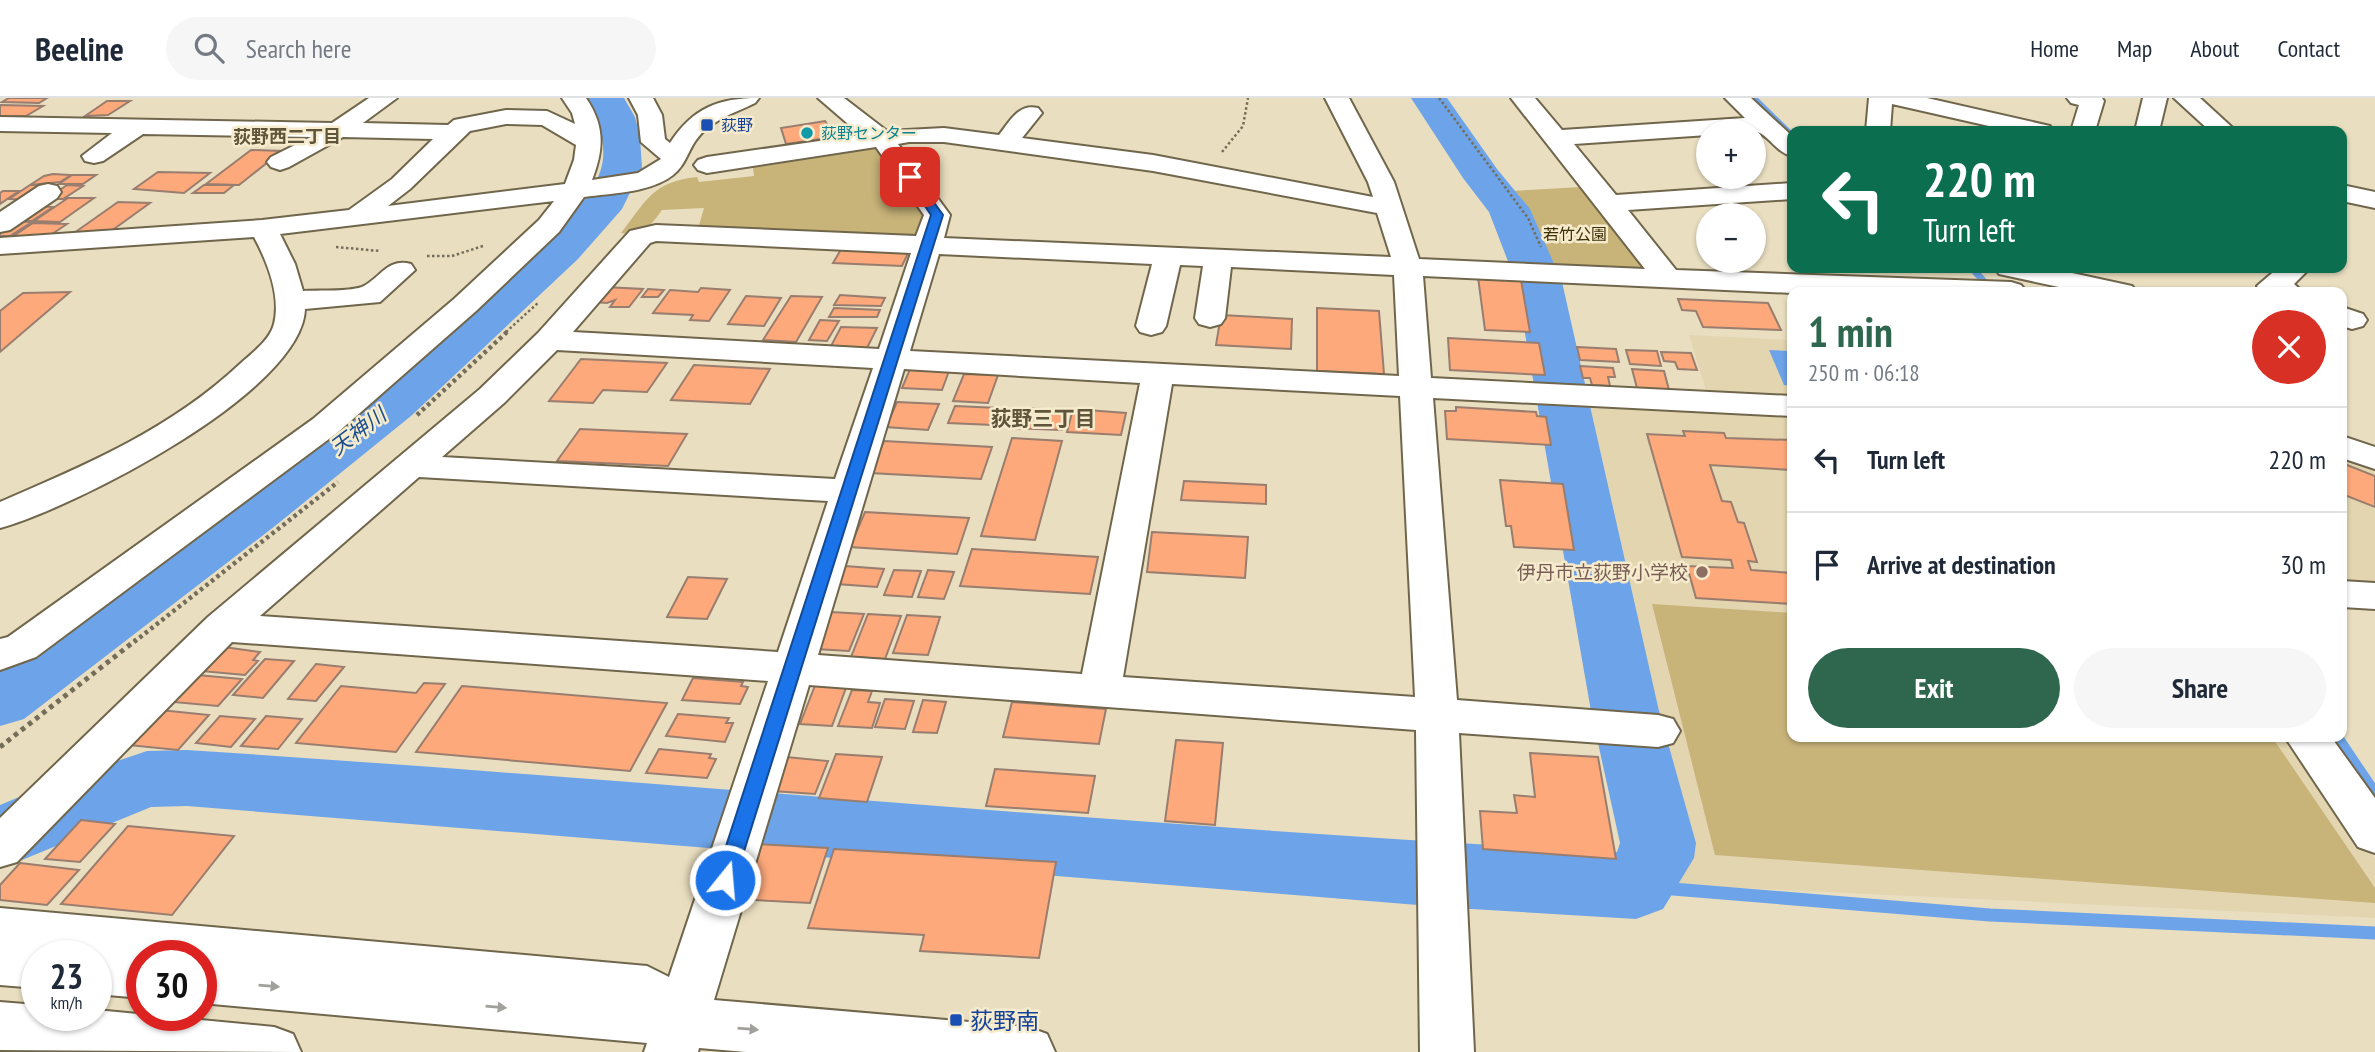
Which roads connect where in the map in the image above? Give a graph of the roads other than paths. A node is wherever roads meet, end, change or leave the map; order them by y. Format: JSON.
{"nodes":[{"id":1,"x":386,"y":98,"type":"edge"},
{"id":2,"x":488,"y":98,"type":"edge"},
{"id":3,"x":574,"y":98,"type":"edge"},
{"id":4,"x":641,"y":98,"type":"edge"},
{"id":5,"x":747,"y":98,"type":"edge"},
{"id":6,"x":830,"y":98,"type":"edge"},
{"id":7,"x":1337,"y":98,"type":"edge"},
{"id":8,"x":1522,"y":98,"type":"edge"},
{"id":9,"x":1737,"y":98,"type":"edge"},
{"id":10,"x":1881,"y":98,"type":"edge"},
{"id":11,"x":1896,"y":98,"type":"edge"},
{"id":12,"x":2079,"y":98,"type":"edge"},
{"id":13,"x":2155,"y":98,"type":"edge"},
{"id":14,"x":2186,"y":98,"type":"edge"},
{"id":15,"x":1939,"y":102,"type":"edge"},
{"id":16,"x":54,"y":105,"type":"dead end"},
{"id":17,"x":278,"y":105,"type":"dead end"},
{"id":18,"x":1030,"y":113,"type":"dead end"},
{"id":19,"x":1976,"y":115,"type":"edge"},
{"id":20,"x":245,"y":117,"type":"junction"},
{"id":21,"x":506,"y":117,"type":"junction"},
{"id":22,"x":139,"y":118,"type":"junction"},
{"id":23,"x":11,"y":124,"type":"edge"},
{"id":24,"x":1768,"y":124,"type":"junction"},
{"id":25,"x":1878,"y":126,"type":"edge"},
{"id":26,"x":2021,"y":126,"type":"edge"},
{"id":27,"x":2084,"y":126,"type":"edge"},
{"id":28,"x":2148,"y":126,"type":"edge"},
{"id":29,"x":2218,"y":126,"type":"edge"},
{"id":30,"x":341,"y":128,"type":"junction"},
{"id":31,"x":451,"y":132,"type":"junction"},
{"id":32,"x":0,"y":137,"type":"edge"},
{"id":33,"x":896,"y":138,"type":"junction"},
{"id":34,"x":1556,"y":138,"type":"junction"},
{"id":35,"x":589,"y":142,"type":"junction"},
{"id":36,"x":1006,"y":142,"type":"junction"},
{"id":37,"x":1787,"y":144,"type":"edge"},
{"id":38,"x":677,"y":153,"type":"junction"},
{"id":39,"x":94,"y":156,"type":"dead end"},
{"id":40,"x":280,"y":162,"type":"dead end"},
{"id":41,"x":707,"y":165,"type":"dead end"},
{"id":42,"x":401,"y":184,"type":"junction"},
{"id":43,"x":465,"y":187,"type":"dead end"},
{"id":44,"x":575,"y":191,"type":"junction"},
{"id":45,"x":1787,"y":191,"type":"edge"},
{"id":46,"x":48,"y":192,"type":"dead end"},
{"id":47,"x":2347,"y":194,"type":"edge"},
{"id":48,"x":2375,"y":200,"type":"edge"},
{"id":49,"x":1609,"y":203,"type":"junction"},
{"id":50,"x":1390,"y":204,"type":"junction"},
{"id":51,"x":87,"y":216,"type":"dead end"},
{"id":52,"x":356,"y":218,"type":"junction"},
{"id":53,"x":0,"y":224,"type":"edge"},
{"id":54,"x":267,"y":234,"type":"junction"},
{"id":55,"x":51,"y":242,"type":"junction"},
{"id":56,"x":928,"y":244,"type":"junction"},
{"id":57,"x":0,"y":246,"type":"edge"},
{"id":58,"x":1168,"y":257,"type":"junction"},
{"id":59,"x":1218,"y":260,"type":"junction"},
{"id":60,"x":1408,"y":268,"type":"junction"},
{"id":61,"x":2033,"y":273,"type":"edge"},
{"id":62,"x":2290,"y":273,"type":"edge"},
{"id":63,"x":393,"y":275,"type":"road end"},
{"id":64,"x":1666,"y":277,"type":"junction"},
{"id":65,"x":1900,"y":283,"type":"edge"},
{"id":66,"x":1963,"y":287,"type":"edge"},
{"id":67,"x":2098,"y":287,"type":"edge"},
{"id":68,"x":2275,"y":287,"type":"edge"},
{"id":69,"x":289,"y":301,"type":"junction"},
{"id":70,"x":1210,"y":318,"type":"dead end"},
{"id":71,"x":1151,"y":326,"type":"dead end"},
{"id":72,"x":550,"y":340,"type":"junction"},
{"id":73,"x":891,"y":359,"type":"junction"},
{"id":74,"x":1158,"y":374,"type":"junction"},
{"id":75,"x":1416,"y":388,"type":"junction"},
{"id":76,"x":1787,"y":406,"type":"edge"},
{"id":77,"x":2347,"y":448,"type":"edge"},
{"id":78,"x":2375,"y":459,"type":"edge"},
{"id":79,"x":409,"y":466,"type":"junction"},
{"id":80,"x":849,"y":491,"type":"junction"},
{"id":81,"x":0,"y":516,"type":"edge"},
{"id":82,"x":2347,"y":594,"type":"edge"},
{"id":83,"x":2375,"y":596,"type":"edge"},
{"id":84,"x":222,"y":627,"type":"junction"},
{"id":85,"x":0,"y":655,"type":"edge"},
{"id":86,"x":793,"y":667,"type":"junction"},
{"id":87,"x":1100,"y":689,"type":"junction"},
{"id":88,"x":1437,"y":715,"type":"junction"},
{"id":89,"x":1638,"y":729,"type":"dead end"},
{"id":90,"x":2311,"y":742,"type":"edge"},
{"id":91,"x":2375,"y":834,"type":"edge"},
{"id":92,"x":0,"y":848,"type":"edge"},
{"id":93,"x":0,"y":930,"type":"edge"},
{"id":94,"x":0,"y":962,"type":"edge"},
{"id":95,"x":21,"y":964,"type":"edge"},
{"id":96,"x":217,"y":982,"type":"edge"},
{"id":97,"x":0,"y":1026,"type":"edge"},
{"id":98,"x":676,"y":1038,"type":"edge"},
{"id":99,"x":274,"y":1052,"type":"edge"},
{"id":100,"x":1028,"y":1052,"type":"edge"},
{"id":101,"x":1447,"y":1052,"type":"edge"}],
"edges":[{"from":1,"to":30,"type":"street"},
{"from":2,"to":21,"type":"street"},
{"from":3,"to":35,"type":"street"},
{"from":4,"to":38,"type":"street"},
{"from":5,"to":38,"type":"street"},
{"from":6,"to":33,"type":"street"},
{"from":7,"to":50,"type":"street"},
{"from":8,"to":34,"type":"street"},
{"from":9,"to":24,"type":"street"},
{"from":10,"to":25,"type":"street"},
{"from":11,"to":15,"type":"street"},
{"from":12,"to":27,"type":"street"},
{"from":13,"to":28,"type":"street"},
{"from":14,"to":29,"type":"street"},
{"from":15,"to":19,"type":"street"},
{"from":16,"to":23,"type":"street"},
{"from":17,"to":20,"type":"street"},
{"from":18,"to":36,"type":"street"},
{"from":19,"to":26,"type":"street"},
{"from":20,"to":22,"type":"street"},
{"from":20,"to":30,"type":"street"},
{"from":21,"to":31,"type":"street"},
{"from":21,"to":35,"type":"street"},
{"from":22,"to":23,"type":"street"},
{"from":22,"to":39,"type":"street"},
{"from":23,"to":32,"type":"street"},
{"from":24,"to":34,"type":"street"},
{"from":24,"to":37,"type":"street"},
{"from":30,"to":31,"type":"street"},
{"from":30,"to":40,"type":"street"},
{"from":31,"to":42,"type":"street"},
{"from":33,"to":36,"type":"street"},
{"from":33,"to":41,"type":"street"},
{"from":33,"to":56,"type":"street"},
{"from":34,"to":49,"type":"street"},
{"from":35,"to":44,"type":"street"},
{"from":36,"to":50,"type":"street"},
{"from":38,"to":44,"type":"street"},
{"from":42,"to":43,"type":"street"},
{"from":42,"to":52,"type":"street"},
{"from":44,"to":52,"type":"street"},
{"from":44,"to":85,"type":"street"},
{"from":45,"to":49,"type":"street"},
{"from":46,"to":53,"type":"street"},
{"from":47,"to":48,"type":"street"},
{"from":49,"to":64,"type":"street"},
{"from":50,"to":60,"type":"street"},
{"from":51,"to":55,"type":"street"},
{"from":52,"to":54,"type":"street"},
{"from":54,"to":55,"type":"street"},
{"from":54,"to":69,"type":"street"},
{"from":55,"to":57,"type":"street"},
{"from":56,"to":58,"type":"street"},
{"from":56,"to":72,"type":"street"},
{"from":56,"to":73,"type":"street"},
{"from":58,"to":59,"type":"street"},
{"from":58,"to":71,"type":"street"},
{"from":59,"to":60,"type":"street"},
{"from":59,"to":70,"type":"street"},
{"from":60,"to":64,"type":"street"},
{"from":60,"to":75,"type":"street"},
{"from":61,"to":67,"type":"street"},
{"from":62,"to":68,"type":"street"},
{"from":63,"to":69,"type":"street"},
{"from":64,"to":65,"type":"street"},
{"from":65,"to":66,"type":"street"},
{"from":69,"to":81,"type":"street"},
{"from":72,"to":73,"type":"street"},
{"from":72,"to":79,"type":"street"},
{"from":73,"to":74,"type":"street"},
{"from":73,"to":80,"type":"street"},
{"from":74,"to":75,"type":"street"},
{"from":74,"to":87,"type":"street"},
{"from":75,"to":76,"type":"street"},
{"from":75,"to":88,"type":"street"},
{"from":77,"to":78,"type":"street"},
{"from":79,"to":80,"type":"street"},
{"from":79,"to":84,"type":"street"},
{"from":80,"to":86,"type":"street"},
{"from":82,"to":83,"type":"street"},
{"from":84,"to":86,"type":"street"},
{"from":84,"to":92,"type":"street"},
{"from":86,"to":87,"type":"street"},
{"from":86,"to":98,"type":"street"},
{"from":87,"to":88,"type":"street"},
{"from":88,"to":89,"type":"street"},
{"from":88,"to":101,"type":"street"},
{"from":90,"to":91,"type":"street"},
{"from":93,"to":98,"type":"street"},
{"from":94,"to":95,"type":"street"},
{"from":96,"to":98,"type":"street","one_way":true},
{"from":97,"to":99,"type":"street"},
{"from":98,"to":100,"type":"street","one_way":true}]}
